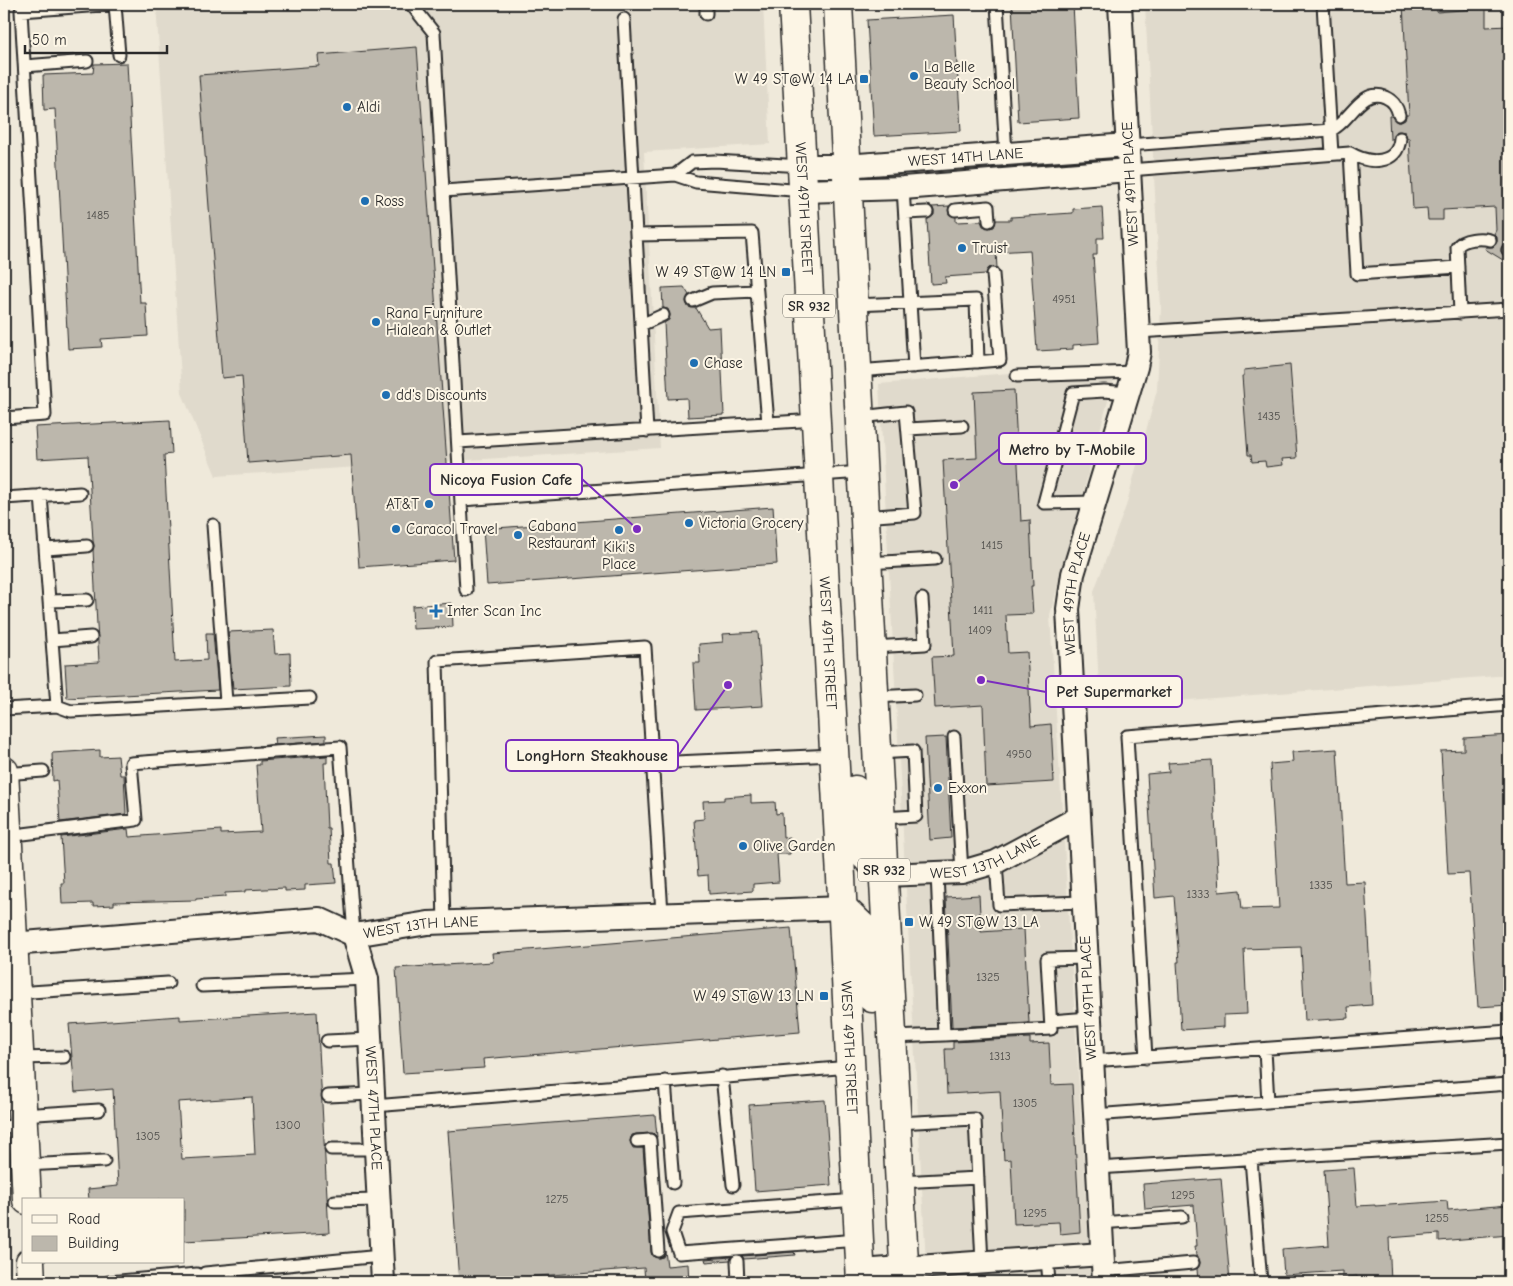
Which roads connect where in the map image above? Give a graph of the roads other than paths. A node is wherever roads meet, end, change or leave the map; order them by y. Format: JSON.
{"nodes":[{"id":1,"x":411,"y":4,"type":"edge"},
{"id":2,"x":793,"y":4,"type":"edge"},
{"id":3,"x":838,"y":4,"type":"edge"},
{"id":4,"x":996,"y":4,"type":"edge"},
{"id":5,"x":1120,"y":4,"type":"edge"},
{"id":6,"x":1323,"y":4,"type":"edge"},
{"id":7,"x":624,"y":19,"type":"dead end"},
{"id":8,"x":119,"y":55,"type":"dead end"},
{"id":9,"x":87,"y":61,"type":"dead end"},
{"id":10,"x":25,"y":66,"type":"junction"},
{"id":11,"x":1399,"y":116,"type":"dead end"},
{"id":12,"x":1331,"y":130,"type":"junction"},
{"id":13,"x":1400,"y":138,"type":"dead end"},
{"id":14,"x":1128,"y":144,"type":"junction"},
{"id":15,"x":1006,"y":154,"type":"junction"},
{"id":16,"x":1332,"y":154,"type":"junction"},
{"id":17,"x":1350,"y":154,"type":"junction"},
{"id":18,"x":1129,"y":170,"type":"junction"},
{"id":19,"x":674,"y":175,"type":"junction"},
{"id":20,"x":633,"y":178,"type":"junction"},
{"id":21,"x":802,"y":179,"type":"junction"},
{"id":22,"x":846,"y":179,"type":"junction"},
{"id":23,"x":902,"y":188,"type":"junction"},
{"id":24,"x":443,"y":191,"type":"junction"},
{"id":25,"x":955,"y":210,"type":"dead end"},
{"id":26,"x":927,"y":212,"type":"dead end"},
{"id":27,"x":904,"y":214,"type":"junction"},
{"id":28,"x":989,"y":221,"type":"dead end"},
{"id":29,"x":636,"y":235,"type":"junction"},
{"id":30,"x":1490,"y":240,"type":"dead end"},
{"id":31,"x":1458,"y":267,"type":"junction"},
{"id":32,"x":993,"y":274,"type":"dead end"},
{"id":33,"x":756,"y":291,"type":"junction"},
{"id":34,"x":693,"y":301,"type":"dead end"},
{"id":35,"x":910,"y":303,"type":"junction"},
{"id":36,"x":853,"y":305,"type":"junction"},
{"id":37,"x":1509,"y":310,"type":"edge"},
{"id":38,"x":1460,"y":312,"type":"junction"},
{"id":39,"x":664,"y":315,"type":"dead end"},
{"id":40,"x":641,"y":325,"type":"junction"},
{"id":41,"x":1138,"y":332,"type":"junction"},
{"id":42,"x":978,"y":362,"type":"junction"},
{"id":43,"x":914,"y":367,"type":"junction"},
{"id":44,"x":857,"y":371,"type":"junction"},
{"id":45,"x":1017,"y":376,"type":"dead end"},
{"id":46,"x":1131,"y":383,"type":"junction"},
{"id":47,"x":859,"y":417,"type":"junction"},
{"id":48,"x":4,"y":418,"type":"edge"},
{"id":49,"x":816,"y":420,"type":"junction"},
{"id":50,"x":768,"y":423,"type":"junction"},
{"id":51,"x":962,"y":426,"type":"dead end"},
{"id":52,"x":908,"y":429,"type":"junction"},
{"id":53,"x":647,"y":431,"type":"junction"},
{"id":54,"x":458,"y":442,"type":"junction"},
{"id":55,"x":862,"y":472,"type":"junction"},
{"id":56,"x":819,"y":474,"type":"junction"},
{"id":57,"x":80,"y":493,"type":"dead end"},
{"id":58,"x":42,"y":495,"type":"junction"},
{"id":59,"x":4,"y":498,"type":"edge"},
{"id":60,"x":461,"y":500,"type":"junction"},
{"id":61,"x":1095,"y":502,"type":"junction"},
{"id":62,"x":864,"y":517,"type":"junction"},
{"id":63,"x":213,"y":525,"type":"dead end"},
{"id":64,"x":87,"y":546,"type":"dead end"},
{"id":65,"x":46,"y":549,"type":"junction"},
{"id":66,"x":935,"y":560,"type":"dead end"},
{"id":67,"x":867,"y":563,"type":"junction"},
{"id":68,"x":466,"y":590,"type":"dead end"},
{"id":69,"x":922,"y":599,"type":"dead end"},
{"id":70,"x":87,"y":600,"type":"dead end"},
{"id":71,"x":49,"y":601,"type":"junction"},
{"id":72,"x":91,"y":638,"type":"dead end"},
{"id":73,"x":52,"y":640,"type":"junction"},
{"id":74,"x":872,"y":647,"type":"junction"},
{"id":75,"x":830,"y":680,"type":"junction"},
{"id":76,"x":915,"y":695,"type":"dead end"},
{"id":77,"x":874,"y":697,"type":"junction"},
{"id":78,"x":310,"y":698,"type":"dead end"},
{"id":79,"x":226,"y":702,"type":"junction"},
{"id":80,"x":1509,"y":705,"type":"edge"},
{"id":81,"x":57,"y":706,"type":"junction"},
{"id":82,"x":4,"y":709,"type":"edge"},
{"id":83,"x":954,"y":737,"type":"dead end"},
{"id":84,"x":877,"y":753,"type":"junction"},
{"id":85,"x":834,"y":755,"type":"junction"},
{"id":86,"x":652,"y":763,"type":"junction"},
{"id":87,"x":43,"y":771,"type":"dead end"},
{"id":88,"x":4,"y":773,"type":"edge"},
{"id":89,"x":880,"y":818,"type":"junction"},
{"id":90,"x":1078,"y":818,"type":"junction"},
{"id":91,"x":5,"y":836,"type":"edge"},
{"id":92,"x":996,"y":862,"type":"junction"},
{"id":93,"x":962,"y":872,"type":"junction"},
{"id":94,"x":937,"y":873,"type":"junction"},
{"id":95,"x":884,"y":875,"type":"junction"},
{"id":96,"x":1083,"y":902,"type":"junction"},
{"id":97,"x":843,"y":908,"type":"junction"},
{"id":98,"x":662,"y":913,"type":"junction"},
{"id":99,"x":444,"y":922,"type":"junction"},
{"id":100,"x":354,"y":935,"type":"junction"},
{"id":101,"x":8,"y":944,"type":"edge"},
{"id":102,"x":1086,"y":958,"type":"junction"},
{"id":103,"x":367,"y":979,"type":"junction"},
{"id":104,"x":168,"y":983,"type":"dead end"},
{"id":105,"x":202,"y":986,"type":"dead end"},
{"id":106,"x":15,"y":993,"type":"junction"},
{"id":107,"x":1089,"y":1018,"type":"junction"},
{"id":108,"x":1051,"y":1021,"type":"junction"},
{"id":109,"x":1509,"y":1031,"type":"edge"},
{"id":110,"x":944,"y":1035,"type":"junction"},
{"id":111,"x":892,"y":1037,"type":"junction"},
{"id":112,"x":370,"y":1039,"type":"junction"},
{"id":113,"x":327,"y":1041,"type":"dead end"},
{"id":114,"x":1265,"y":1050,"type":"junction"},
{"id":115,"x":64,"y":1057,"type":"dead end"},
{"id":116,"x":18,"y":1058,"type":"junction"},
{"id":117,"x":1146,"y":1058,"type":"junction"},
{"id":118,"x":1091,"y":1061,"type":"junction"},
{"id":119,"x":850,"y":1067,"type":"junction"},
{"id":120,"x":722,"y":1076,"type":"junction"},
{"id":121,"x":665,"y":1081,"type":"junction"},
{"id":122,"x":895,"y":1082,"type":"junction"},
{"id":123,"x":1509,"y":1084,"type":"edge"},
{"id":124,"x":328,"y":1096,"type":"dead end"},
{"id":125,"x":373,"y":1100,"type":"junction"},
{"id":126,"x":1268,"y":1102,"type":"junction"},
{"id":127,"x":99,"y":1110,"type":"dead end"},
{"id":128,"x":1094,"y":1115,"type":"junction"},
{"id":129,"x":16,"y":1122,"type":"edge"},
{"id":130,"x":897,"y":1123,"type":"junction"},
{"id":131,"x":637,"y":1141,"type":"dead end"},
{"id":132,"x":1509,"y":1143,"type":"edge"},
{"id":133,"x":331,"y":1149,"type":"dead end"},
{"id":134,"x":376,"y":1149,"type":"junction"},
{"id":135,"x":1251,"y":1159,"type":"junction"},
{"id":136,"x":104,"y":1161,"type":"dead end"},
{"id":137,"x":25,"y":1165,"type":"junction"},
{"id":138,"x":1097,"y":1168,"type":"junction"},
{"id":139,"x":978,"y":1178,"type":"junction"},
{"id":140,"x":900,"y":1182,"type":"junction"},
{"id":141,"x":673,"y":1183,"type":"dead end"},
{"id":142,"x":732,"y":1185,"type":"dead end"},
{"id":143,"x":27,"y":1198,"type":"edge"},
{"id":144,"x":378,"y":1200,"type":"junction"},
{"id":145,"x":857,"y":1200,"type":"junction"},
{"id":146,"x":335,"y":1201,"type":"dead end"},
{"id":147,"x":1182,"y":1217,"type":"dead end"},
{"id":148,"x":1100,"y":1223,"type":"junction"},
{"id":149,"x":859,"y":1240,"type":"junction"},
{"id":150,"x":658,"y":1251,"type":"dead end"},
{"id":151,"x":381,"y":1256,"type":"junction"},
{"id":152,"x":1047,"y":1258,"type":"junction"},
{"id":153,"x":736,"y":1261,"type":"dead end"},
{"id":154,"x":982,"y":1262,"type":"junction"},
{"id":155,"x":1193,"y":1263,"type":"dead end"},
{"id":156,"x":30,"y":1264,"type":"edge"},
{"id":157,"x":1103,"y":1269,"type":"edge"},
{"id":158,"x":905,"y":1275,"type":"edge"},
{"id":159,"x":861,"y":1277,"type":"edge"},
{"id":160,"x":31,"y":1282,"type":"edge"},
{"id":161,"x":109,"y":1282,"type":"edge"},
{"id":162,"x":383,"y":1282,"type":"edge"},
{"id":163,"x":738,"y":1282,"type":"edge"},
{"id":164,"x":1049,"y":1282,"type":"edge"},
{"id":165,"x":1261,"y":1282,"type":"edge"}],
"edges":[{"from":1,"to":24,"type":"lane"},
{"from":2,"to":21,"type":"main road","name":"WEST 49TH STREET","number":"SR 932"},
{"from":3,"to":22,"type":"main road","number":"SR 932"},
{"from":4,"to":15,"type":"lane"},
{"from":5,"to":14,"type":"street","name":"WEST 49TH PLACE"},
{"from":6,"to":12,"type":"lane"},
{"from":7,"to":20,"type":"lane"},
{"from":8,"to":10,"type":"lane"},
{"from":9,"to":10,"type":"lane"},
{"from":10,"to":48,"type":"lane"},
{"from":11,"to":12,"type":"lane"},
{"from":12,"to":14,"type":"lane"},
{"from":12,"to":16,"type":"lane"},
{"from":13,"to":17,"type":"lane"},
{"from":14,"to":15,"type":"street","name":"WEST 14TH LANE"},
{"from":14,"to":18,"type":"street","name":"WEST 49TH PLACE"},
{"from":15,"to":22,"type":"street","name":"WEST 14TH LANE"},
{"from":16,"to":17,"type":"lane"},
{"from":16,"to":18,"type":"lane"},
{"from":17,"to":31,"type":"lane"},
{"from":18,"to":23,"type":"street","name":"WEST 14TH LANE"},
{"from":18,"to":41,"type":"street","name":"WEST 49TH PLACE"},
{"from":19,"to":20,"type":"lane"},
{"from":19,"to":21,"type":"lane"},
{"from":19,"to":21,"type":"lane"},
{"from":20,"to":24,"type":"lane"},
{"from":20,"to":29,"type":"lane"},
{"from":21,"to":22,"type":"street","name":"WEST 14TH LANE"},
{"from":21,"to":49,"type":"main road","name":"WEST 49TH STREET","number":"SR 932"},
{"from":22,"to":23,"type":"street","name":"WEST 14TH LANE"},
{"from":22,"to":36,"type":"main road","number":"SR 932"},
{"from":23,"to":27,"type":"lane"},
{"from":24,"to":54,"type":"lane"},
{"from":25,"to":28,"type":"lane"},
{"from":26,"to":27,"type":"lane"},
{"from":27,"to":35,"type":"lane"},
{"from":29,"to":33,"type":"lane"},
{"from":29,"to":40,"type":"lane"},
{"from":30,"to":31,"type":"lane"},
{"from":31,"to":38,"type":"lane"},
{"from":32,"to":42,"type":"lane"},
{"from":33,"to":34,"type":"lane"},
{"from":33,"to":50,"type":"lane"},
{"from":35,"to":36,"type":"lane"},
{"from":35,"to":42,"type":"lane"},
{"from":35,"to":43,"type":"lane"},
{"from":36,"to":44,"type":"main road","number":"SR 932"},
{"from":37,"to":38,"type":"lane"},
{"from":38,"to":41,"type":"lane"},
{"from":39,"to":40,"type":"lane"},
{"from":40,"to":53,"type":"lane"},
{"from":41,"to":46,"type":"street","name":"WEST 49TH PLACE"},
{"from":42,"to":43,"type":"lane"},
{"from":43,"to":44,"type":"lane"},
{"from":44,"to":47,"type":"main road","number":"SR 932"},
{"from":45,"to":46,"type":"lane"},
{"from":46,"to":61,"type":"street","name":"WEST 49TH PLACE"},
{"from":46,"to":61,"type":"lane"},
{"from":47,"to":52,"type":"lane"},
{"from":47,"to":55,"type":"main road","number":"SR 932"},
{"from":49,"to":50,"type":"lane"},
{"from":49,"to":56,"type":"main road","name":"WEST 49TH STREET","number":"SR 932"},
{"from":50,"to":53,"type":"lane"},
{"from":51,"to":52,"type":"lane"},
{"from":52,"to":62,"type":"lane"},
{"from":53,"to":54,"type":"lane"},
{"from":54,"to":60,"type":"lane"},
{"from":55,"to":56,"type":"lane"},
{"from":55,"to":62,"type":"main road","number":"SR 932"},
{"from":56,"to":60,"type":"lane"},
{"from":56,"to":75,"type":"main road","name":"WEST 49TH STREET","number":"SR 932"},
{"from":57,"to":58,"type":"lane"},
{"from":58,"to":59,"type":"lane"},
{"from":58,"to":65,"type":"lane"},
{"from":60,"to":68,"type":"lane"},
{"from":61,"to":90,"type":"street","name":"WEST 49TH PLACE"},
{"from":62,"to":67,"type":"main road","number":"SR 932"},
{"from":63,"to":79,"type":"lane"},
{"from":64,"to":65,"type":"lane"},
{"from":65,"to":71,"type":"lane"},
{"from":66,"to":67,"type":"lane"},
{"from":67,"to":74,"type":"main road","number":"SR 932"},
{"from":69,"to":74,"type":"lane"},
{"from":70,"to":71,"type":"lane"},
{"from":71,"to":73,"type":"lane"},
{"from":72,"to":73,"type":"lane"},
{"from":73,"to":81,"type":"lane"},
{"from":74,"to":77,"type":"main road","number":"SR 932"},
{"from":75,"to":85,"type":"main road","name":"WEST 49TH STREET","number":"SR 932"},
{"from":75,"to":95,"type":"main road"},
{"from":76,"to":77,"type":"lane"},
{"from":77,"to":84,"type":"main road","number":"SR 932"},
{"from":78,"to":79,"type":"lane"},
{"from":79,"to":81,"type":"lane"},
{"from":80,"to":117,"type":"lane"},
{"from":81,"to":82,"type":"lane"},
{"from":83,"to":93,"type":"lane"},
{"from":84,"to":89,"type":"main road","number":"SR 932"},
{"from":84,"to":89,"type":"lane"},
{"from":85,"to":86,"type":"lane"},
{"from":85,"to":97,"type":"main road","name":"WEST 49TH STREET","number":"SR 932"},
{"from":86,"to":98,"type":"lane"},
{"from":86,"to":99,"type":"lane"},
{"from":87,"to":88,"type":"lane"},
{"from":88,"to":91,"type":"main road"},
{"from":89,"to":95,"type":"main road","number":"SR 932"},
{"from":90,"to":92,"type":"street","name":"WEST 13TH LANE"},
{"from":90,"to":96,"type":"street","name":"WEST 49TH PLACE"},
{"from":91,"to":100,"type":"lane"},
{"from":91,"to":101,"type":"main road"},
{"from":92,"to":93,"type":"street","name":"WEST 13TH LANE"},
{"from":92,"to":96,"type":"lane"},
{"from":93,"to":94,"type":"street","name":"WEST 13TH LANE"},
{"from":94,"to":95,"type":"street","name":"WEST 13TH LANE"},
{"from":94,"to":110,"type":"lane"},
{"from":95,"to":111,"type":"main road","number":"SR 932"},
{"from":96,"to":102,"type":"street","name":"WEST 49TH PLACE"},
{"from":97,"to":98,"type":"street","name":"WEST 13TH LANE"},
{"from":97,"to":119,"type":"main road","name":"WEST 49TH STREET","number":"SR 932"},
{"from":97,"to":122,"type":"main road"},
{"from":98,"to":99,"type":"street","name":"WEST 13TH LANE"},
{"from":99,"to":100,"type":"street","name":"WEST 13TH LANE"},
{"from":100,"to":101,"type":"street","name":"WEST 13TH LANE"},
{"from":100,"to":103,"type":"street","name":"WEST 47TH PLACE"},
{"from":101,"to":106,"type":"main road"},
{"from":102,"to":107,"type":"street","name":"WEST 49TH PLACE"},
{"from":102,"to":108,"type":"lane"},
{"from":103,"to":105,"type":"lane"},
{"from":103,"to":112,"type":"street","name":"WEST 47TH PLACE"},
{"from":104,"to":106,"type":"lane"},
{"from":106,"to":116,"type":"main road"},
{"from":107,"to":108,"type":"lane"},
{"from":107,"to":118,"type":"street","name":"WEST 49TH PLACE"},
{"from":108,"to":110,"type":"lane"},
{"from":109,"to":114,"type":"lane"},
{"from":110,"to":111,"type":"lane"},
{"from":111,"to":122,"type":"main road","number":"SR 932"},
{"from":112,"to":113,"type":"lane"},
{"from":112,"to":125,"type":"street","name":"WEST 47TH PLACE"},
{"from":114,"to":117,"type":"lane"},
{"from":114,"to":126,"type":"lane"},
{"from":115,"to":116,"type":"lane"},
{"from":116,"to":129,"type":"main road"},
{"from":117,"to":118,"type":"lane"},
{"from":118,"to":128,"type":"street","name":"WEST 49TH PLACE"},
{"from":119,"to":120,"type":"lane"},
{"from":119,"to":145,"type":"main road","name":"WEST 49TH STREET","number":"SR 932"},
{"from":120,"to":121,"type":"lane"},
{"from":120,"to":142,"type":"lane"},
{"from":121,"to":125,"type":"lane"},
{"from":121,"to":141,"type":"lane"},
{"from":122,"to":130,"type":"main road","number":"SR 932"},
{"from":123,"to":126,"type":"lane"},
{"from":124,"to":125,"type":"lane"},
{"from":125,"to":134,"type":"street","name":"WEST 47TH PLACE"},
{"from":126,"to":128,"type":"lane"},
{"from":127,"to":129,"type":"lane"},
{"from":128,"to":138,"type":"street","name":"WEST 49TH PLACE"},
{"from":129,"to":137,"type":"main road"},
{"from":130,"to":139,"type":"lane"},
{"from":130,"to":140,"type":"main road","number":"SR 932"},
{"from":131,"to":150,"type":"lane"},
{"from":132,"to":135,"type":"lane"},
{"from":133,"to":134,"type":"lane"},
{"from":134,"to":144,"type":"street","name":"WEST 47TH PLACE"},
{"from":135,"to":138,"type":"lane"},
{"from":135,"to":165,"type":"lane"},
{"from":136,"to":137,"type":"lane"},
{"from":137,"to":143,"type":"main road"},
{"from":138,"to":148,"type":"street","name":"WEST 49TH PLACE"},
{"from":139,"to":140,"type":"lane"},
{"from":139,"to":154,"type":"lane"},
{"from":140,"to":158,"type":"main road","number":"SR 932"},
{"from":144,"to":146,"type":"lane"},
{"from":144,"to":151,"type":"street","name":"WEST 47TH PLACE"},
{"from":145,"to":149,"type":"main road","name":"WEST 49TH STREET","number":"SR 932"},
{"from":145,"to":149,"type":"lane"},
{"from":147,"to":148,"type":"lane"},
{"from":148,"to":157,"type":"street","name":"WEST 49TH PLACE"},
{"from":149,"to":159,"type":"main road","name":"WEST 49TH STREET","number":"SR 932"},
{"from":151,"to":161,"type":"lane"},
{"from":151,"to":162,"type":"street","name":"WEST 47TH PLACE"},
{"from":152,"to":154,"type":"street"},
{"from":152,"to":157,"type":"street"},
{"from":152,"to":164,"type":"lane"},
{"from":153,"to":163,"type":"lane"},
{"from":154,"to":158,"type":"street"},
{"from":155,"to":157,"type":"lane"},
{"from":156,"to":160,"type":"main road"},
{"from":158,"to":159,"type":"street"}]}
